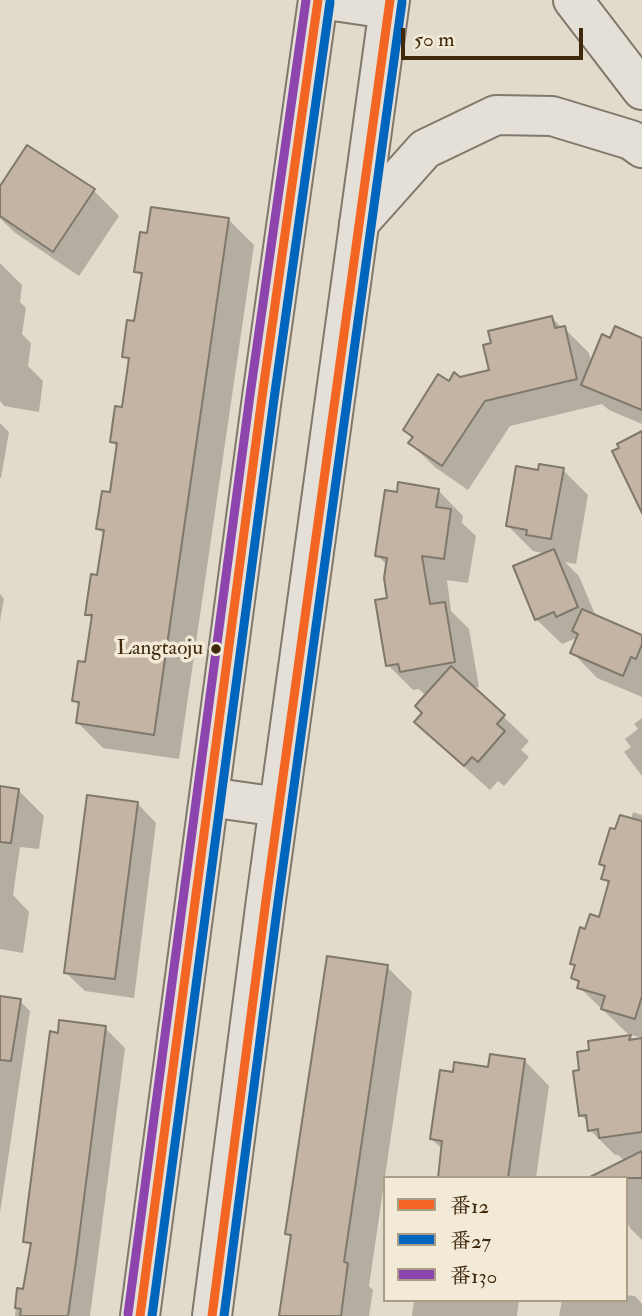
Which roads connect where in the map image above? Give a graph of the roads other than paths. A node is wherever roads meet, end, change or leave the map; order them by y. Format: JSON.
{"nodes":[{"id":1,"x":318,"y":0,"type":"edge"},
{"id":2,"x":327,"y":0,"type":"edge"},
{"id":3,"x":573,"y":0,"type":"edge"},
{"id":4,"x":389,"y":5,"type":"edge"},
{"id":5,"x":642,"y":90,"type":"edge"},
{"id":6,"x":642,"y":148,"type":"edge"},
{"id":7,"x":359,"y":223,"type":"junction"},
{"id":8,"x":209,"y":797,"type":"junction"},
{"id":9,"x":279,"y":807,"type":"junction"},
{"id":10,"x":140,"y":1316,"type":"edge"},
{"id":11,"x":212,"y":1316,"type":"edge"}],
"edges":[{"from":1,"to":8,"type":"main road"},
{"from":2,"to":4,"type":"main road"},
{"from":3,"to":5,"type":"main road"},
{"from":4,"to":7,"type":"main road"},
{"from":6,"to":7,"type":"main road"},
{"from":7,"to":9,"type":"main road"},
{"from":8,"to":9,"type":"main road"},
{"from":8,"to":10,"type":"main road"},
{"from":9,"to":11,"type":"main road"}]}
